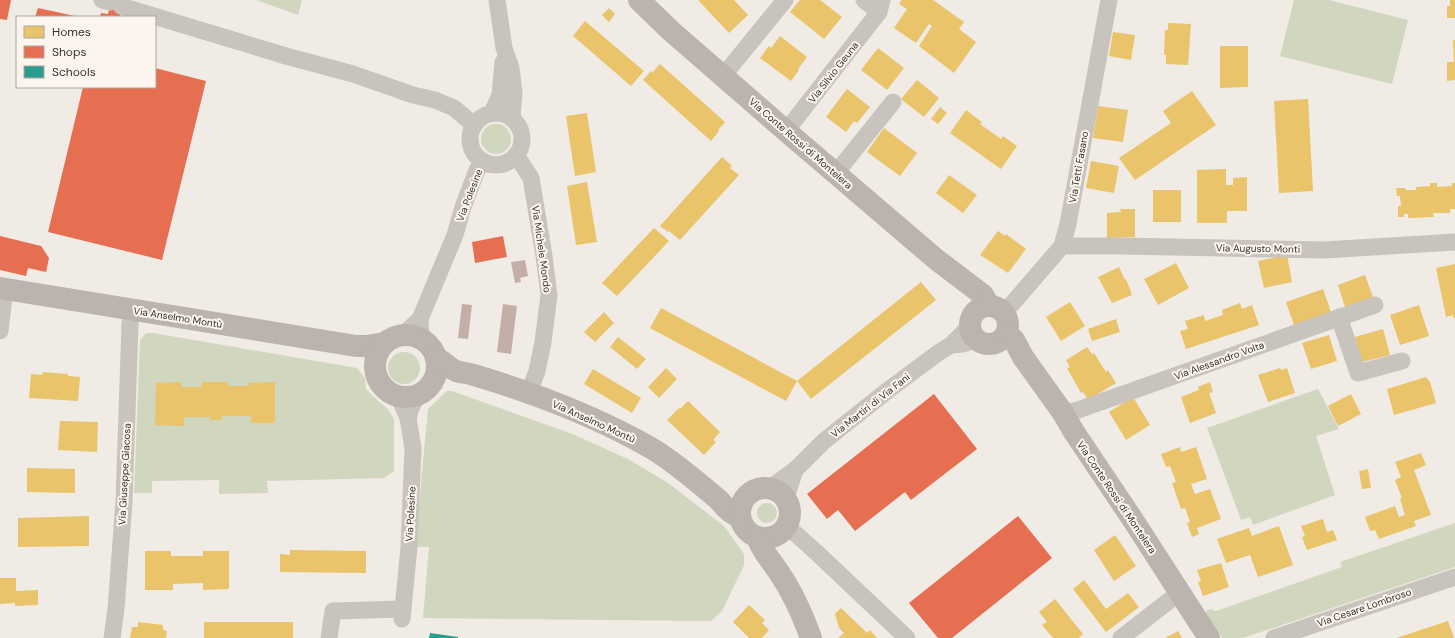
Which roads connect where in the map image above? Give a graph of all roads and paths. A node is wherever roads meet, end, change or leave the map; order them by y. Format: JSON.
{"nodes":[{"id":1,"x":497,"y":0,"type":"edge"},
{"id":2,"x":639,"y":0,"type":"edge"},
{"id":3,"x":785,"y":0,"type":"edge"},
{"id":4,"x":864,"y":0,"type":"edge"},
{"id":5,"x":1108,"y":0,"type":"edge"},
{"id":6,"x":111,"y":3,"type":"edge"},
{"id":7,"x":881,"y":6,"type":"edge"},
{"id":8,"x":154,"y":16,"type":"edge"},
{"id":9,"x":156,"y":17,"type":"edge"},
{"id":10,"x":504,"y":48,"type":"junction"},
{"id":11,"x":723,"y":76,"type":"junction"},
{"id":12,"x":893,"y":102,"type":"dead end"},
{"id":13,"x":492,"y":113,"type":"junction"},
{"id":14,"x":512,"y":118,"type":"junction"},
{"id":15,"x":474,"y":125,"type":"junction"},
{"id":16,"x":786,"y":131,"type":"junction"},
{"id":17,"x":516,"y":155,"type":"junction"},
{"id":18,"x":484,"y":162,"type":"junction"},
{"id":19,"x":836,"y":173,"type":"junction"},
{"id":20,"x":1455,"y":242,"type":"edge"},
{"id":21,"x":1062,"y":246,"type":"junction"},
{"id":22,"x":3,"y":289,"type":"edge"},
{"id":23,"x":1375,"y":305,"type":"dead end"},
{"id":24,"x":132,"y":310,"type":"junction"},
{"id":25,"x":1339,"y":317,"type":"junction"},
{"id":26,"x":987,"y":325,"type":"junction"},
{"id":27,"x":0,"y":331,"type":"edge"},
{"id":28,"x":407,"y":334,"type":"junction"},
{"id":29,"x":356,"y":346,"type":"junction"},
{"id":30,"x":436,"y":358,"type":"junction"},
{"id":31,"x":1402,"y":362,"type":"dead end"},
{"id":32,"x":375,"y":365,"type":"junction"},
{"id":33,"x":455,"y":370,"type":"junction"},
{"id":34,"x":434,"y":381,"type":"junction"},
{"id":35,"x":529,"y":393,"type":"junction"},
{"id":36,"x":392,"y":394,"type":"junction"},
{"id":37,"x":418,"y":396,"type":"junction"},
{"id":38,"x":1063,"y":413,"type":"junction"},
{"id":39,"x":408,"y":418,"type":"junction"},
{"id":40,"x":778,"y":493,"type":"junction"},
{"id":41,"x":742,"y":507,"type":"junction"},
{"id":42,"x":771,"y":534,"type":"junction"},
{"id":43,"x":1455,"y":577,"type":"edge"},
{"id":44,"x":1179,"y":593,"type":"junction"},
{"id":45,"x":112,"y":638,"type":"edge"},
{"id":46,"x":329,"y":638,"type":"edge"},
{"id":47,"x":811,"y":638,"type":"edge"},
{"id":48,"x":907,"y":638,"type":"edge"},
{"id":49,"x":1121,"y":638,"type":"edge"},
{"id":50,"x":1209,"y":638,"type":"edge"},
{"id":51,"x":1274,"y":638,"type":"edge"}],
"edges":[{"from":1,"to":10,"type":"street"},
{"from":2,"to":11,"type":"street","name":"Via Conte Rossi di Montelera"},
{"from":3,"to":11,"type":"street"},
{"from":4,"to":7,"type":"street","name":"Via Silvio Geuna"},
{"from":5,"to":21,"type":"street","name":"Via Tetti Fasano"},
{"from":6,"to":8,"type":"street"},
{"from":7,"to":16,"type":"street","name":"Via Silvio Geuna"},
{"from":9,"to":15,"type":"street"},
{"from":10,"to":13,"type":"street"},
{"from":10,"to":14,"type":"street"},
{"from":11,"to":16,"type":"street","name":"Via Conte Rossi di Montelera"},
{"from":12,"to":19,"type":"street"},
{"from":13,"to":14,"type":"street"},
{"from":13,"to":15,"type":"street"},
{"from":14,"to":17,"type":"street"},
{"from":15,"to":18,"type":"street"},
{"from":16,"to":19,"type":"street","name":"Via Conte Rossi di Montelera"},
{"from":17,"to":18,"type":"street"},
{"from":17,"to":35,"type":"street","name":"Via Michele Mondo"},
{"from":18,"to":28,"type":"street","name":"Via Polesine"},
{"from":19,"to":26,"type":"street","name":"Via Conte Rossi di Montelera"},
{"from":20,"to":21,"type":"street","name":"Via Augusto Monti"},
{"from":21,"to":26,"type":"street","name":"Via Tetti Fasano"},
{"from":22,"to":24,"type":"street","name":"Via Anselmo Montù"},
{"from":22,"to":27,"type":"street"},
{"from":23,"to":25,"type":"street","name":"Via Alessandro Volta"},
{"from":24,"to":29,"type":"street","name":"Via Anselmo Montù"},
{"from":24,"to":45,"type":"street","name":"Via Giuseppe Giacosa"},
{"from":25,"to":31,"type":"street"},
{"from":25,"to":38,"type":"street","name":"Via Alessandro Volta"},
{"from":26,"to":38,"type":"street","name":"Via Conte Rossi di Montelera"},
{"from":26,"to":40,"type":"street","name":"Via Martiri di Via Fani"},
{"from":28,"to":29,"type":"street","name":"Via Anselmo Montù"},
{"from":28,"to":30,"type":"street"},
{"from":28,"to":32,"type":"street"},
{"from":29,"to":32,"type":"street"},
{"from":30,"to":33,"type":"street","name":"Via Anselmo Montù"},
{"from":30,"to":34,"type":"street"},
{"from":32,"to":36,"type":"street"},
{"from":33,"to":34,"type":"street"},
{"from":33,"to":35,"type":"street","name":"Via Anselmo Montù"},
{"from":34,"to":37,"type":"street"},
{"from":35,"to":41,"type":"street","name":"Via Anselmo Montù"},
{"from":36,"to":37,"type":"street"},
{"from":36,"to":39,"type":"street","name":"Via Polesine"},
{"from":37,"to":39,"type":"street"},
{"from":38,"to":44,"type":"street","name":"Via Conte Rossi di Montelera"},
{"from":39,"to":46,"type":"street","name":"Via Polesine"},
{"from":40,"to":41,"type":"street"},
{"from":40,"to":42,"type":"street"},
{"from":41,"to":42,"type":"street"},
{"from":42,"to":47,"type":"street"},
{"from":42,"to":48,"type":"street"},
{"from":43,"to":51,"type":"street","name":"Via Cesare Lombroso"},
{"from":44,"to":49,"type":"street"},
{"from":44,"to":50,"type":"street","name":"Via Conte Rossi di Montelera"}]}
